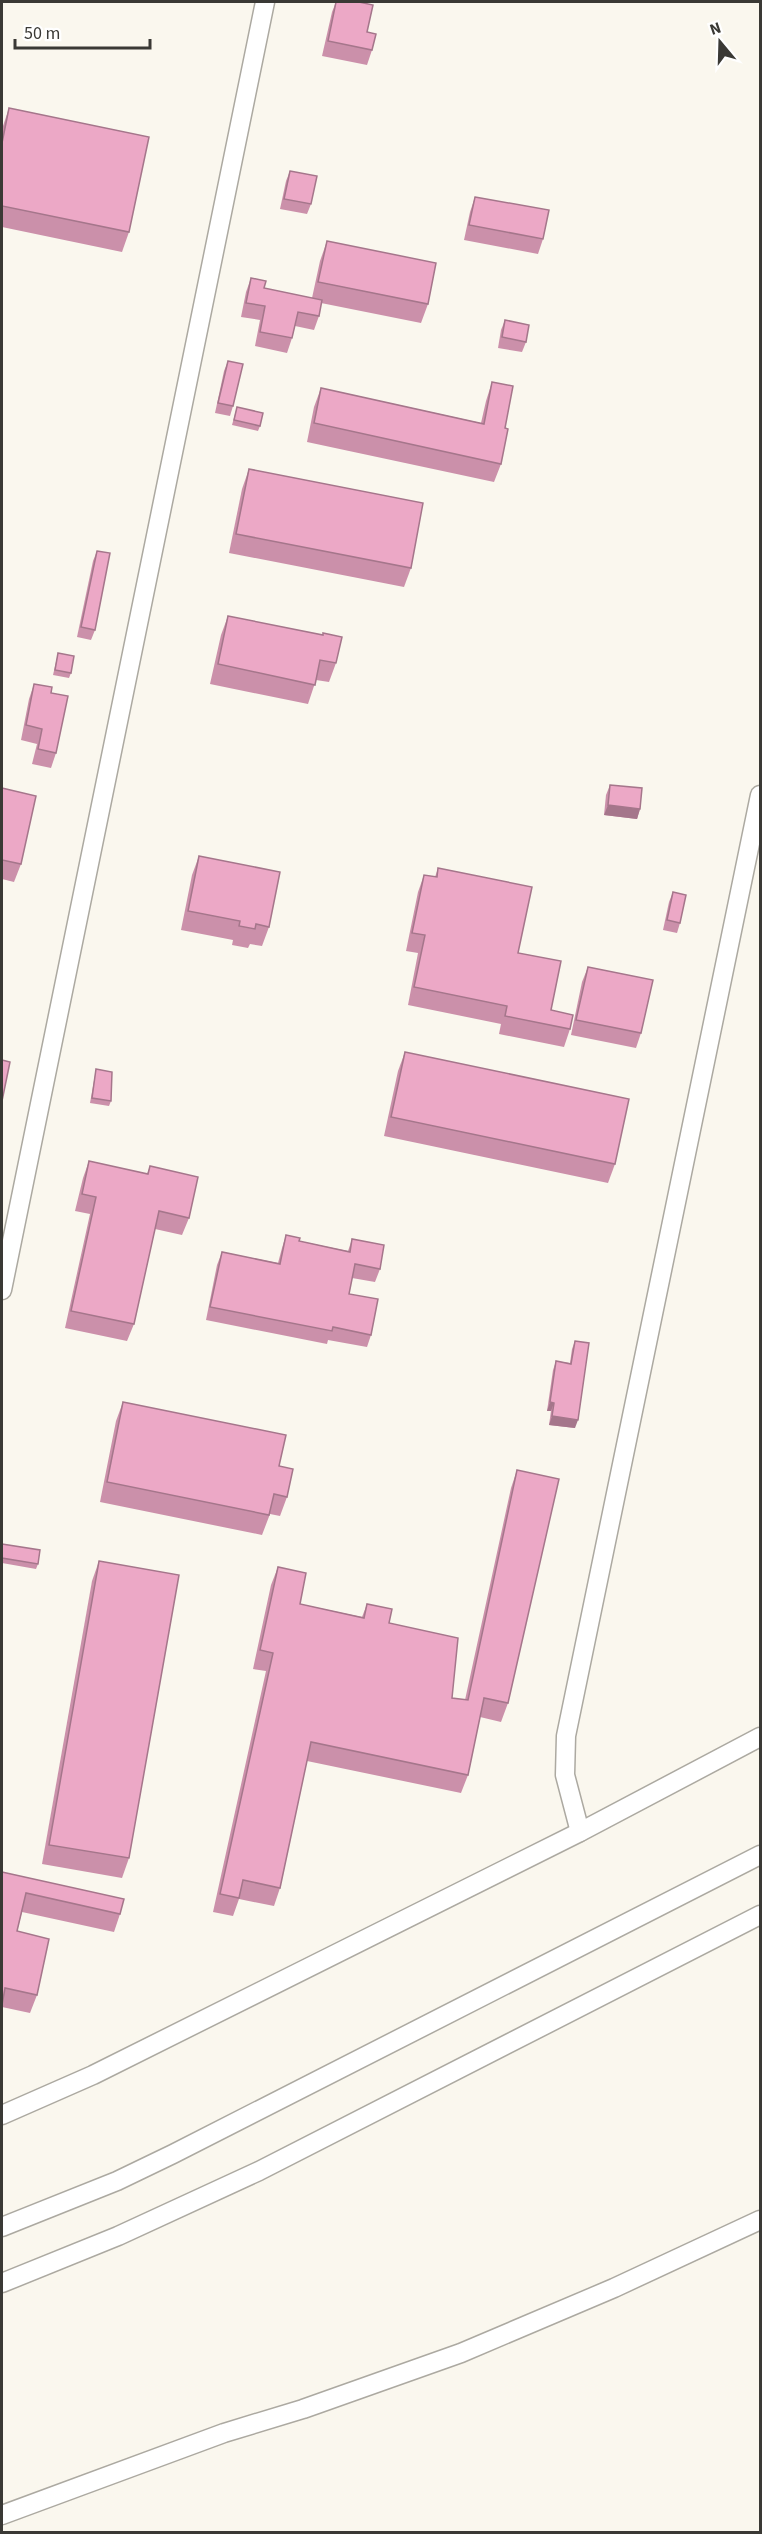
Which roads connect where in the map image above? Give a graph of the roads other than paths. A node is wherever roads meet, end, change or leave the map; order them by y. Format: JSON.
{"nodes":[{"id":1,"x":266,"y":2,"type":"edge"},
{"id":2,"x":760,"y":795,"type":"edge"},
{"id":3,"x":2,"y":1290,"type":"edge"},
{"id":4,"x":760,"y":1737,"type":"edge"},
{"id":5,"x":580,"y":1832,"type":"junction"},
{"id":6,"x":760,"y":1855,"type":"edge"},
{"id":7,"x":760,"y":1915,"type":"edge"},
{"id":8,"x":2,"y":2115,"type":"edge"},
{"id":9,"x":760,"y":2220,"type":"edge"},
{"id":10,"x":2,"y":2227,"type":"edge"},
{"id":11,"x":2,"y":2283,"type":"edge"},
{"id":12,"x":2,"y":2515,"type":"edge"}],
"edges":[{"from":1,"to":3,"type":"street"},
{"from":2,"to":5,"type":"street"},
{"from":4,"to":5,"type":"street"},
{"from":5,"to":8,"type":"street"},
{"from":6,"to":10,"type":"street"},
{"from":7,"to":11,"type":"street"},
{"from":9,"to":12,"type":"street"}]}
